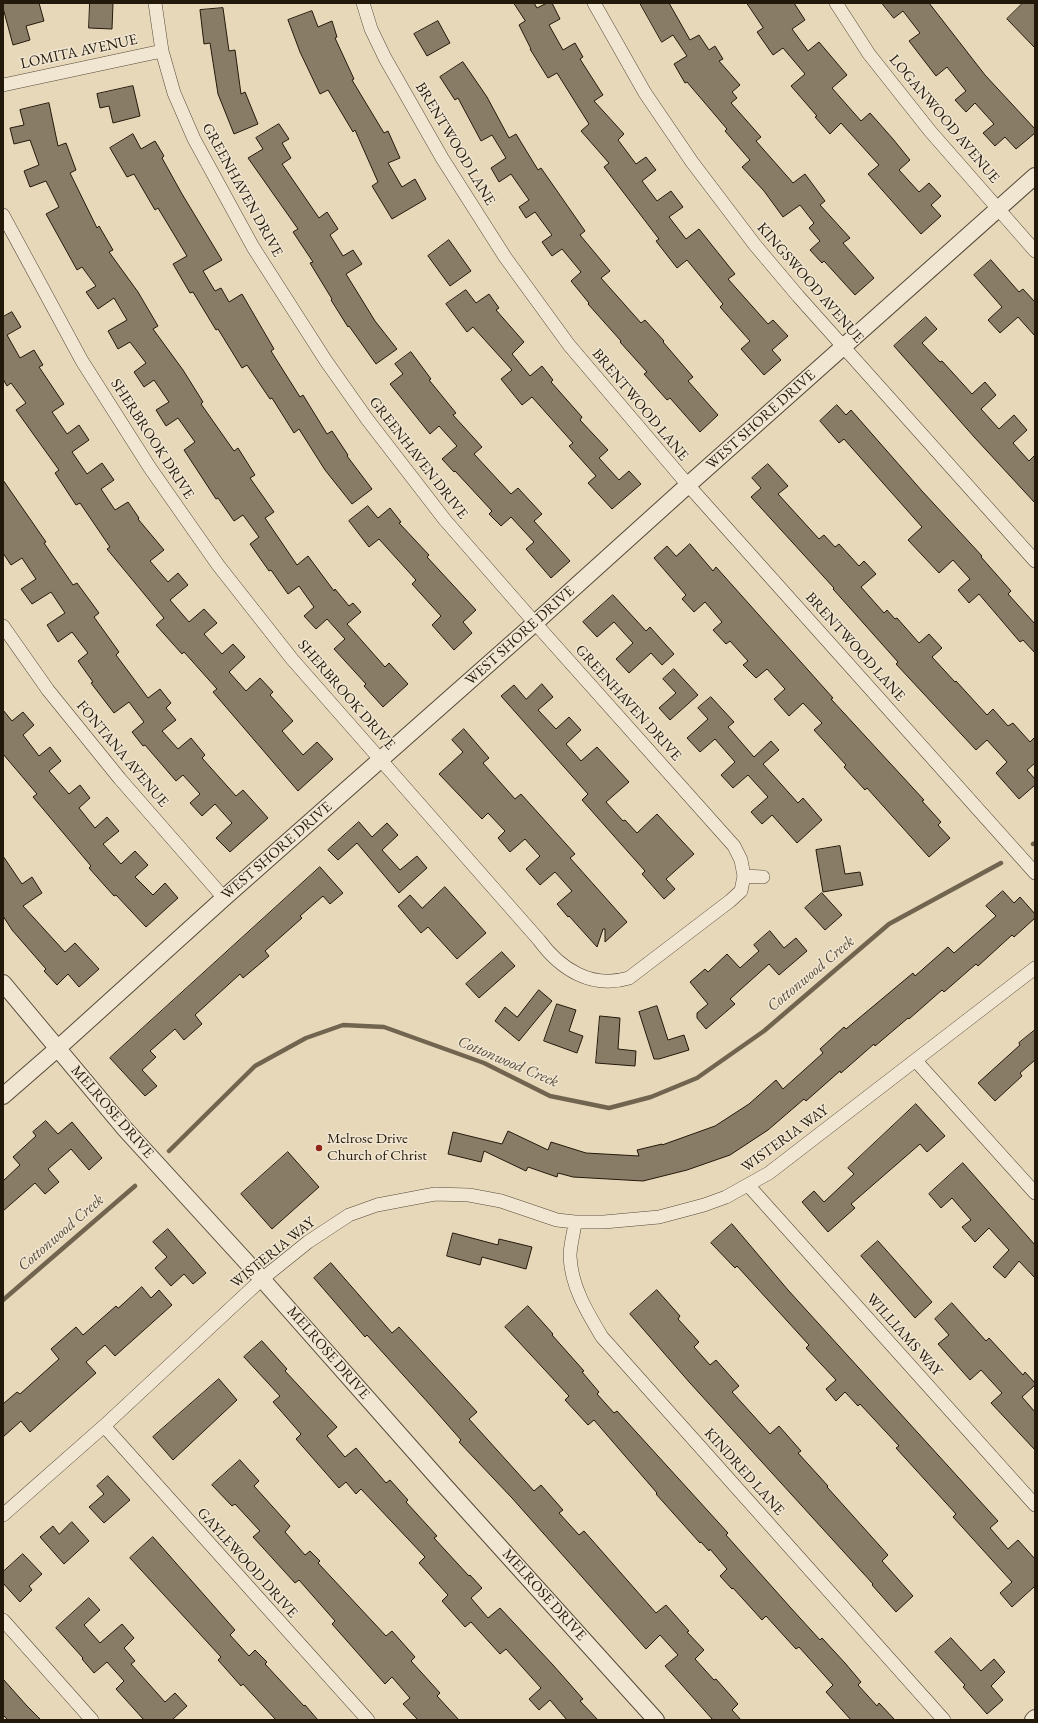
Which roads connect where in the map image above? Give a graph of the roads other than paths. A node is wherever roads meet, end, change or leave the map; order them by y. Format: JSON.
{"nodes":[{"id":1,"x":155,"y":3,"type":"edge"},
{"id":2,"x":363,"y":3,"type":"edge"},
{"id":3,"x":594,"y":3,"type":"edge"},
{"id":4,"x":836,"y":3,"type":"edge"},
{"id":5,"x":162,"y":51,"type":"junction"},
{"id":6,"x":3,"y":85,"type":"edge"},
{"id":7,"x":1035,"y":176,"type":"edge"},
{"id":8,"x":998,"y":208,"type":"junction"},
{"id":9,"x":3,"y":215,"type":"edge"},
{"id":10,"x":1035,"y":251,"type":"edge"},
{"id":11,"x":843,"y":346,"type":"junction"},
{"id":12,"x":688,"y":485,"type":"junction"},
{"id":13,"x":1035,"y":560,"type":"edge"},
{"id":14,"x":535,"y":624,"type":"junction"},
{"id":15,"x":3,"y":626,"type":"edge"},
{"id":16,"x":380,"y":760,"type":"junction"},
{"id":17,"x":1035,"y":873,"type":"edge"},
{"id":18,"x":744,"y":876,"type":"junction"},
{"id":19,"x":763,"y":877,"type":"dead end"},
{"id":20,"x":224,"y":898,"type":"junction"},
{"id":21,"x":1035,"y":968,"type":"edge"},
{"id":22,"x":3,"y":983,"type":"edge"},
{"id":23,"x":58,"y":1049,"type":"junction"},
{"id":24,"x":916,"y":1061,"type":"junction"},
{"id":25,"x":3,"y":1096,"type":"edge"},
{"id":26,"x":748,"y":1185,"type":"junction"},
{"id":27,"x":1035,"y":1193,"type":"edge"},
{"id":28,"x":575,"y":1222,"type":"junction"},
{"id":29,"x":262,"y":1279,"type":"junction"},
{"id":30,"x":104,"y":1426,"type":"junction"},
{"id":31,"x":1035,"y":1505,"type":"edge"},
{"id":32,"x":3,"y":1515,"type":"edge"},
{"id":33,"x":3,"y":1620,"type":"edge"},
{"id":34,"x":1035,"y":1718,"type":"edge"},
{"id":35,"x":92,"y":1720,"type":"edge"},
{"id":36,"x":368,"y":1720,"type":"edge"},
{"id":37,"x":656,"y":1720,"type":"edge"},
{"id":38,"x":944,"y":1720,"type":"edge"},
{"id":39,"x":1033,"y":1720,"type":"edge"}],
"edges":[{"from":1,"to":5,"type":"street","name":"GREENHAVEN DRIVE"},
{"from":2,"to":12,"type":"street","name":"BRENTWOOD LANE"},
{"from":3,"to":11,"type":"street","name":"KINGSWOOD AVENUE"},
{"from":4,"to":8,"type":"street","name":"LOGANWOOD AVENUE"},
{"from":5,"to":6,"type":"street","name":"LOMITA AVENUE"},
{"from":5,"to":14,"type":"street","name":"GREENHAVEN DRIVE"},
{"from":7,"to":8,"type":"street","name":"WEST SHORE DRIVE"},
{"from":8,"to":10,"type":"street","name":"LOGANWOOD AVENUE"},
{"from":8,"to":11,"type":"street","name":"WEST SHORE DRIVE"},
{"from":9,"to":16,"type":"street","name":"SHERBROOK DRIVE"},
{"from":11,"to":12,"type":"street","name":"WEST SHORE DRIVE"},
{"from":11,"to":13,"type":"street","name":"KINGSWOOD AVENUE"},
{"from":12,"to":14,"type":"street","name":"WEST SHORE DRIVE"},
{"from":12,"to":17,"type":"street","name":"BRENTWOOD LANE"},
{"from":14,"to":16,"type":"street","name":"WEST SHORE DRIVE"},
{"from":14,"to":18,"type":"street","name":"GREENHAVEN DRIVE"},
{"from":15,"to":20,"type":"street","name":"FONTANA AVENUE"},
{"from":16,"to":18,"type":"street","name":"SHERBROOK DRIVE"},
{"from":16,"to":20,"type":"street","name":"WEST SHORE DRIVE"},
{"from":18,"to":19,"type":"street"},
{"from":20,"to":23,"type":"street","name":"WEST SHORE DRIVE"},
{"from":21,"to":24,"type":"street","name":"WISTERIA WAY"},
{"from":22,"to":23,"type":"street","name":"MELROSE DRIVE"},
{"from":23,"to":25,"type":"street","name":"WEST SHORE DRIVE"},
{"from":23,"to":29,"type":"street","name":"MELROSE DRIVE"},
{"from":24,"to":26,"type":"street","name":"WISTERIA WAY"},
{"from":24,"to":27,"type":"street"},
{"from":26,"to":28,"type":"street","name":"WISTERIA WAY"},
{"from":26,"to":31,"type":"street","name":"WILLIAMS WAY"},
{"from":28,"to":29,"type":"street","name":"WISTERIA WAY"},
{"from":28,"to":38,"type":"street","name":"KINDRED LANE"},
{"from":29,"to":30,"type":"street","name":"WISTERIA WAY"},
{"from":29,"to":37,"type":"street","name":"MELROSE DRIVE"},
{"from":30,"to":32,"type":"street","name":"WISTERIA WAY"},
{"from":30,"to":36,"type":"street","name":"GAYLEWOOD DRIVE"},
{"from":33,"to":35,"type":"street"},
{"from":34,"to":39,"type":"street"}]}
